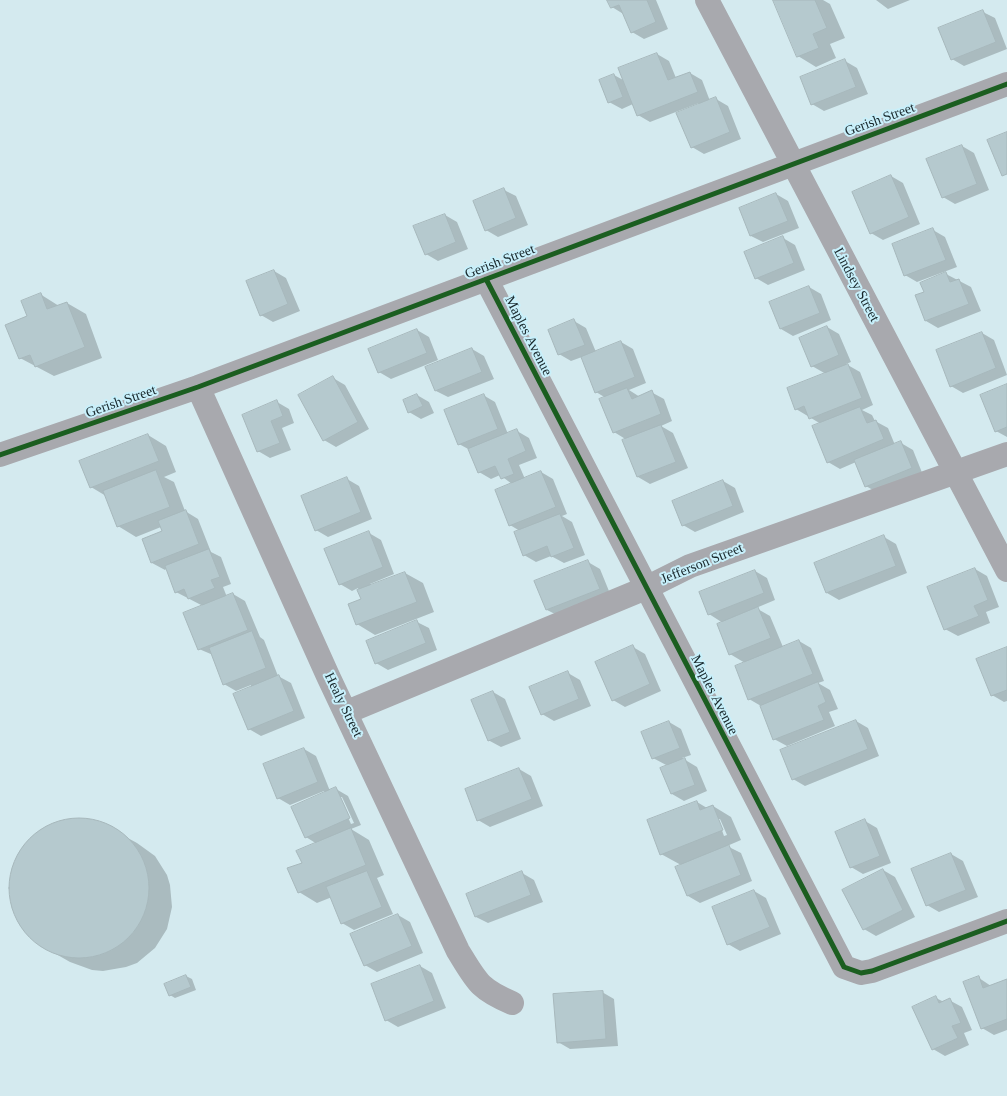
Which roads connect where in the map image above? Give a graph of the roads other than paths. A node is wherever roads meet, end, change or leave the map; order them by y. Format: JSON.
{"nodes":[{"id":1,"x":707,"y":0,"type":"edge"},
{"id":2,"x":1007,"y":84,"type":"edge"},
{"id":3,"x":792,"y":165,"type":"junction"},
{"id":4,"x":486,"y":279,"type":"junction"},
{"id":5,"x":198,"y":387,"type":"junction"},
{"id":6,"x":1007,"y":454,"type":"edge"},
{"id":7,"x":0,"y":455,"type":"edge"},
{"id":8,"x":955,"y":472,"type":"junction"},
{"id":9,"x":1007,"y":570,"type":"edge"},
{"id":10,"x":646,"y":588,"type":"junction"},
{"id":11,"x":346,"y":712,"type":"junction"},
{"id":12,"x":1007,"y":921,"type":"edge"},
{"id":13,"x":512,"y":1003,"type":"dead end"}],
"edges":[{"from":1,"to":3,"type":"street","name":"Lindsey Street"},
{"from":2,"to":3,"type":"street","name":"Gerish Street"},
{"from":3,"to":4,"type":"street","name":"Gerish Street"},
{"from":3,"to":8,"type":"street","name":"Lindsey Street"},
{"from":4,"to":5,"type":"street","name":"Gerish Street"},
{"from":4,"to":10,"type":"street","name":"Maples Avenue"},
{"from":5,"to":7,"type":"street","name":"Gerish Street"},
{"from":5,"to":11,"type":"street","name":"Healy Street"},
{"from":6,"to":8,"type":"street","name":"Jefferson Street"},
{"from":8,"to":9,"type":"street","name":"Lindsey Street"},
{"from":8,"to":10,"type":"street","name":"Jefferson Street"},
{"from":10,"to":11,"type":"street","name":"Jefferson Street"},
{"from":10,"to":12,"type":"street","name":"Maples Avenue"},
{"from":11,"to":13,"type":"street","name":"Healy Street"}]}
